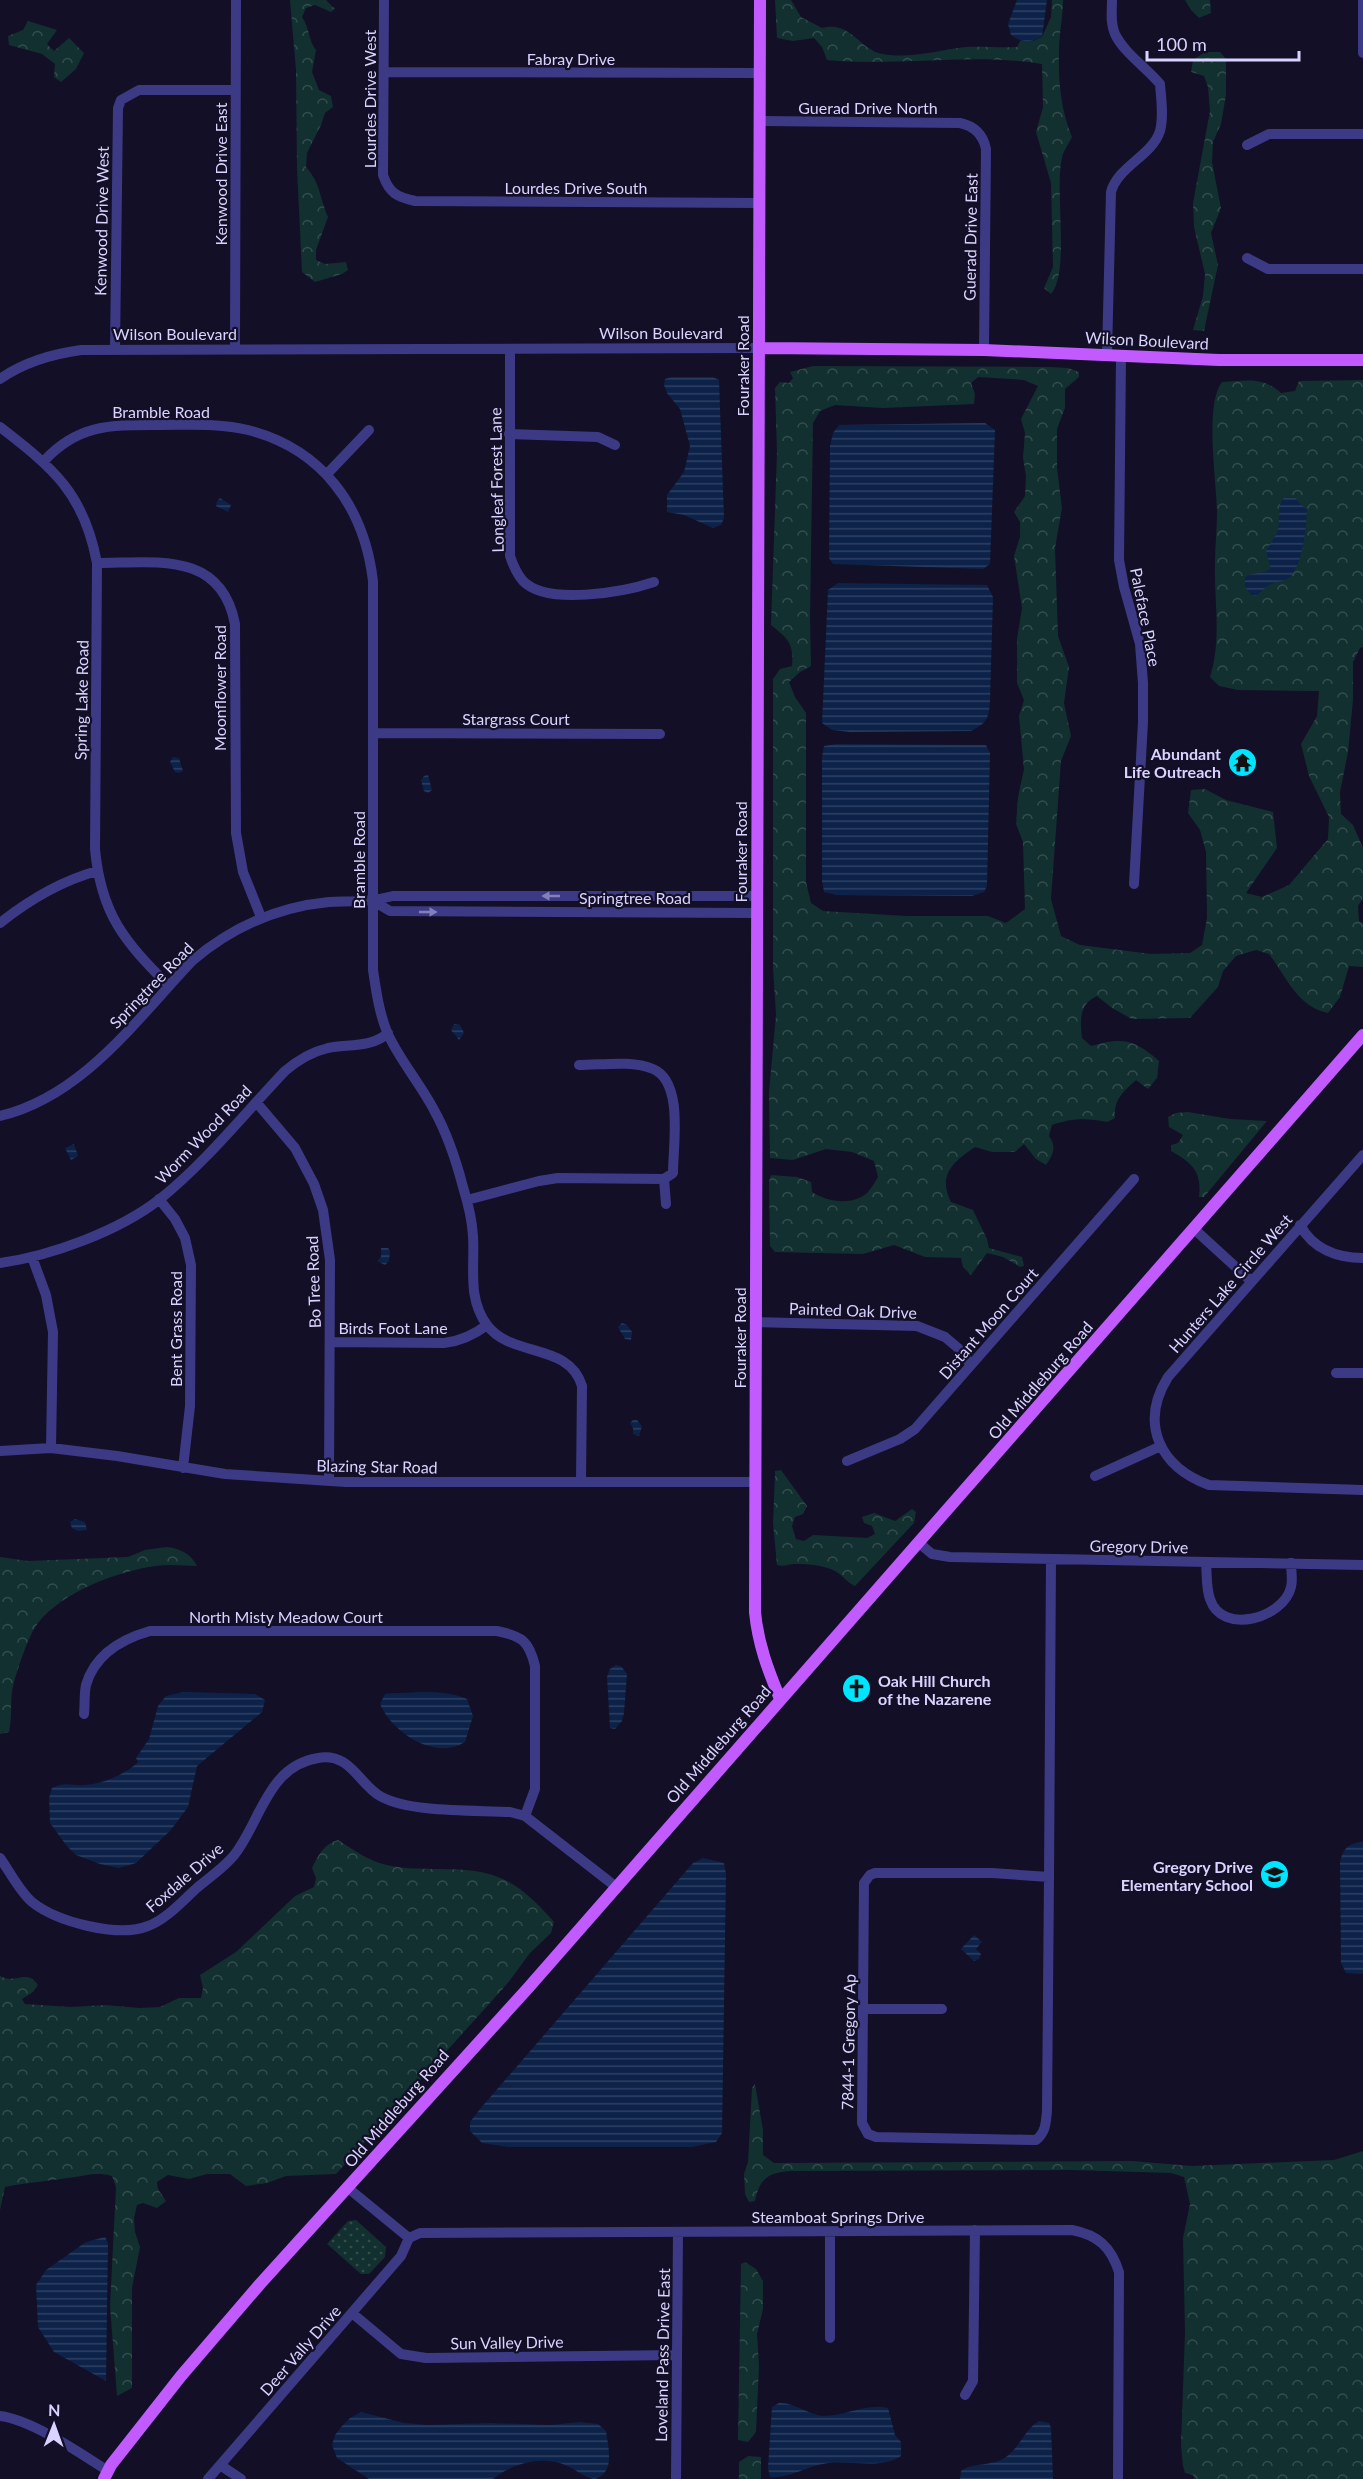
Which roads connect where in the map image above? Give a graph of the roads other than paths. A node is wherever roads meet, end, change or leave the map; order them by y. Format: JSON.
{"nodes":[{"id":1,"x":236,"y":0,"type":"edge"},
{"id":2,"x":384,"y":0,"type":"edge"},
{"id":3,"x":760,"y":0,"type":"edge"},
{"id":4,"x":1112,"y":0,"type":"edge"},
{"id":5,"x":1363,"y":0,"type":"edge"},
{"id":6,"x":1363,"y":53,"type":"edge"},
{"id":7,"x":384,"y":72,"type":"junction"},
{"id":8,"x":759,"y":74,"type":"junction"},
{"id":9,"x":235,"y":90,"type":"junction"},
{"id":10,"x":759,"y":121,"type":"junction"},
{"id":11,"x":975,"y":129,"type":"joint"},
{"id":12,"x":1363,"y":134,"type":"edge"},
{"id":13,"x":1247,"y":145,"type":"dead end"},
{"id":14,"x":394,"y":194,"type":"joint"},
{"id":15,"x":759,"y":203,"type":"junction"},
{"id":16,"x":1247,"y":258,"type":"dead end"},
{"id":17,"x":1363,"y":269,"type":"edge"},
{"id":18,"x":759,"y":348,"type":"junction"},
{"id":19,"x":235,"y":349,"type":"junction"},
{"id":20,"x":510,"y":349,"type":"junction"},
{"id":21,"x":115,"y":350,"type":"junction"},
{"id":22,"x":984,"y":350,"type":"junction"},
{"id":23,"x":1107,"y":354,"type":"junction"},
{"id":24,"x":1121,"y":355,"type":"junction"},
{"id":25,"x":1363,"y":360,"type":"edge"},
{"id":26,"x":0,"y":379,"type":"edge"},
{"id":27,"x":0,"y":427,"type":"edge"},
{"id":28,"x":369,"y":430,"type":"dead end"},
{"id":29,"x":509,"y":434,"type":"junction"},
{"id":30,"x":615,"y":445,"type":"dead end"},
{"id":31,"x":44,"y":461,"type":"junction"},
{"id":32,"x":327,"y":474,"type":"junction"},
{"id":33,"x":97,"y":563,"type":"junction"},
{"id":34,"x":654,"y":582,"type":"dead end"},
{"id":35,"x":373,"y":733,"type":"junction"},
{"id":36,"x":660,"y":734,"type":"dead end"},
{"id":37,"x":97,"y":871,"type":"junction"},
{"id":38,"x":1134,"y":884,"type":"dead end"},
{"id":39,"x":756,"y":896,"type":"junction"},
{"id":40,"x":372,"y":901,"type":"junction"},
{"id":41,"x":756,"y":913,"type":"junction"},
{"id":42,"x":261,"y":917,"type":"junction"},
{"id":43,"x":0,"y":923,"type":"edge"},
{"id":44,"x":169,"y":986,"type":"junction"},
{"id":45,"x":388,"y":1033,"type":"junction"},
{"id":46,"x":1363,"y":1035,"type":"edge"},
{"id":47,"x":579,"y":1065,"type":"dead end"},
{"id":48,"x":256,"y":1102,"type":"junction"},
{"id":49,"x":0,"y":1116,"type":"edge"},
{"id":50,"x":1363,"y":1155,"type":"edge"},
{"id":51,"x":664,"y":1179,"type":"junction"},
{"id":52,"x":1134,"y":1179,"type":"dead end"},
{"id":53,"x":159,"y":1199,"type":"junction"},
{"id":54,"x":467,"y":1200,"type":"junction"},
{"id":55,"x":666,"y":1204,"type":"dead end"},
{"id":56,"x":1300,"y":1225,"type":"junction"},
{"id":57,"x":1193,"y":1228,"type":"junction"},
{"id":58,"x":32,"y":1257,"type":"junction"},
{"id":59,"x":1363,"y":1258,"type":"edge"},
{"id":60,"x":0,"y":1263,"type":"edge"},
{"id":61,"x":1251,"y":1281,"type":"junction"},
{"id":62,"x":756,"y":1322,"type":"junction"},
{"id":63,"x":487,"y":1325,"type":"junction"},
{"id":64,"x":330,"y":1342,"type":"junction"},
{"id":65,"x":971,"y":1365,"type":"junction"},
{"id":66,"x":1336,"y":1373,"type":"dead end"},
{"id":67,"x":1363,"y":1374,"type":"edge"},
{"id":68,"x":1161,"y":1446,"type":"junction"},
{"id":69,"x":51,"y":1448,"type":"junction"},
{"id":70,"x":0,"y":1451,"type":"edge"},
{"id":71,"x":847,"y":1461,"type":"dead end"},
{"id":72,"x":183,"y":1468,"type":"junction"},
{"id":73,"x":1095,"y":1476,"type":"dead end"},
{"id":74,"x":329,"y":1481,"type":"junction"},
{"id":75,"x":581,"y":1482,"type":"junction"},
{"id":76,"x":755,"y":1482,"type":"junction"},
{"id":77,"x":1363,"y":1490,"type":"edge"},
{"id":78,"x":919,"y":1543,"type":"junction"},
{"id":79,"x":1051,"y":1559,"type":"junction"},
{"id":80,"x":1206,"y":1562,"type":"junction"},
{"id":81,"x":1291,"y":1563,"type":"junction"},
{"id":82,"x":1363,"y":1565,"type":"edge"},
{"id":83,"x":780,"y":1699,"type":"junction"},
{"id":84,"x":84,"y":1714,"type":"dead end"},
{"id":85,"x":525,"y":1816,"type":"junction"},
{"id":86,"x":0,"y":1858,"type":"edge"},
{"id":87,"x":1049,"y":1877,"type":"junction"},
{"id":88,"x":615,"y":1886,"type":"junction"},
{"id":89,"x":863,"y":2009,"type":"junction"},
{"id":90,"x":942,"y":2009,"type":"dead end"},
{"id":91,"x":348,"y":2188,"type":"junction"},
{"id":92,"x":975,"y":2230,"type":"junction"},
{"id":93,"x":678,"y":2232,"type":"junction"},
{"id":94,"x":830,"y":2232,"type":"junction"},
{"id":95,"x":409,"y":2238,"type":"junction"},
{"id":96,"x":352,"y":2313,"type":"junction"},
{"id":97,"x":830,"y":2338,"type":"dead end"},
{"id":98,"x":677,"y":2355,"type":"junction"},
{"id":99,"x":965,"y":2395,"type":"dead end"},
{"id":100,"x":0,"y":2416,"type":"edge"},
{"id":101,"x":220,"y":2465,"type":"junction"},
{"id":102,"x":106,"y":2475,"type":"edge"},
{"id":103,"x":208,"y":2479,"type":"edge"},
{"id":104,"x":241,"y":2479,"type":"edge"},
{"id":105,"x":676,"y":2479,"type":"edge"},
{"id":106,"x":1118,"y":2479,"type":"edge"}],
"edges":[{"from":1,"to":9,"type":"street","name":"Kenwood Drive East"},
{"from":2,"to":7,"type":"street","name":"Lourdes Drive West"},
{"from":3,"to":8,"type":"main road","name":"Fouraker Road"},
{"from":4,"to":23,"type":"street"},
{"from":5,"to":6,"type":"street"},
{"from":7,"to":8,"type":"street","name":"Fabray Drive"},
{"from":7,"to":14,"type":"street","name":"Lourdes Drive West"},
{"from":8,"to":10,"type":"main road","name":"Fouraker Road"},
{"from":9,"to":19,"type":"street","name":"Kenwood Drive East"},
{"from":9,"to":21,"type":"street","name":"Kenwood Drive West"},
{"from":10,"to":11,"type":"street","name":"Guerad Drive North"},
{"from":10,"to":15,"type":"main road","name":"Fouraker Road"},
{"from":11,"to":22,"type":"street","name":"Guerad Drive East"},
{"from":12,"to":13,"type":"street"},
{"from":14,"to":15,"type":"street","name":"Lourdes Drive South"},
{"from":15,"to":18,"type":"main road","name":"Fouraker Road"},
{"from":16,"to":17,"type":"street"},
{"from":18,"to":20,"type":"street","name":"Wilson Boulevard"},
{"from":18,"to":22,"type":"main road","name":"Wilson Boulevard"},
{"from":18,"to":39,"type":"main road","name":"Fouraker Road"},
{"from":19,"to":20,"type":"street","name":"Wilson Boulevard"},
{"from":19,"to":21,"type":"street","name":"Wilson Boulevard"},
{"from":20,"to":29,"type":"street","name":"Longleaf Forest Lane"},
{"from":21,"to":26,"type":"street","name":"Wilson Boulevard"},
{"from":22,"to":23,"type":"main road","name":"Wilson Boulevard"},
{"from":23,"to":24,"type":"main road","name":"Wilson Boulevard"},
{"from":24,"to":25,"type":"main road","name":"Wilson Boulevard"},
{"from":24,"to":38,"type":"street","name":"Paleface Place"},
{"from":27,"to":31,"type":"street","name":"Spring Lake Road"},
{"from":28,"to":32,"type":"street"},
{"from":29,"to":30,"type":"street"},
{"from":29,"to":34,"type":"street","name":"Longleaf Forest Lane"},
{"from":31,"to":32,"type":"street","name":"Bramble Road"},
{"from":31,"to":33,"type":"street","name":"Spring Lake Road"},
{"from":32,"to":35,"type":"street","name":"Bramble Road"},
{"from":33,"to":37,"type":"street","name":"Spring Lake Road"},
{"from":33,"to":42,"type":"street","name":"Moonflower Road"},
{"from":35,"to":36,"type":"street","name":"Stargrass Court"},
{"from":35,"to":40,"type":"street","name":"Bramble Road"},
{"from":37,"to":43,"type":"street"},
{"from":37,"to":44,"type":"street","name":"Spring Lake Road"},
{"from":39,"to":40,"type":"street","name":"Springtree Road","one_way":true},
{"from":39,"to":41,"type":"main road","name":"Fouraker Road"},
{"from":40,"to":41,"type":"street","name":"Springtree Road","one_way":true},
{"from":40,"to":42,"type":"street","name":"Springtree Road"},
{"from":40,"to":45,"type":"street","name":"Bramble Road"},
{"from":41,"to":62,"type":"main road","name":"Fouraker Road"},
{"from":42,"to":44,"type":"street","name":"Springtree Road"},
{"from":44,"to":49,"type":"street","name":"Springtree Road"},
{"from":45,"to":48,"type":"street","name":"Worm Wood Road"},
{"from":45,"to":54,"type":"street","name":"Bramble Road"},
{"from":46,"to":57,"type":"main road","name":"Old Middleburg Road"},
{"from":47,"to":51,"type":"street"},
{"from":48,"to":53,"type":"street","name":"Worm Wood Road"},
{"from":48,"to":64,"type":"street","name":"Bo Tree Road"},
{"from":50,"to":56,"type":"street","name":"Hunters Lake Circle West"},
{"from":51,"to":54,"type":"street"},
{"from":51,"to":55,"type":"street"},
{"from":52,"to":65,"type":"street","name":"Distant Moon Court"},
{"from":53,"to":58,"type":"street","name":"Worm Wood Road"},
{"from":53,"to":72,"type":"street","name":"Bent Grass Road"},
{"from":54,"to":63,"type":"street","name":"Bramble Road"},
{"from":56,"to":59,"type":"street"},
{"from":56,"to":61,"type":"street","name":"Hunters Lake Circle West"},
{"from":57,"to":61,"type":"street"},
{"from":57,"to":78,"type":"main road","name":"Old Middleburg Road"},
{"from":58,"to":60,"type":"street","name":"Worm Wood Road"},
{"from":58,"to":69,"type":"street"},
{"from":61,"to":68,"type":"street","name":"Hunters Lake Circle West"},
{"from":62,"to":65,"type":"street","name":"Painted Oak Drive"},
{"from":62,"to":76,"type":"main road","name":"Fouraker Road"},
{"from":63,"to":64,"type":"street","name":"Birds Foot Lane"},
{"from":63,"to":75,"type":"street","name":"Bramble Road"},
{"from":64,"to":74,"type":"street","name":"Bo Tree Road"},
{"from":65,"to":71,"type":"street","name":"Distant Moon Court"},
{"from":66,"to":67,"type":"street"},
{"from":68,"to":73,"type":"street"},
{"from":68,"to":77,"type":"street"},
{"from":69,"to":70,"type":"street","name":"Blazing Star Road"},
{"from":69,"to":72,"type":"street","name":"Blazing Star Road"},
{"from":72,"to":74,"type":"street","name":"Blazing Star Road"},
{"from":74,"to":75,"type":"street","name":"Blazing Star Road"},
{"from":75,"to":76,"type":"street","name":"Blazing Star Road"},
{"from":76,"to":83,"type":"main road","name":"Fouraker Road"},
{"from":78,"to":79,"type":"street","name":"Gregory Drive"},
{"from":78,"to":83,"type":"main road","name":"Old Middleburg Road"},
{"from":79,"to":80,"type":"street","name":"Gregory Drive"},
{"from":79,"to":87,"type":"street","name":"7844-1 Gregory Ap"},
{"from":80,"to":81,"type":"street","name":"Gregory Drive"},
{"from":80,"to":81,"type":"street"},
{"from":81,"to":82,"type":"street","name":"Gregory Drive"},
{"from":83,"to":88,"type":"main road","name":"Old Middleburg Road"},
{"from":84,"to":85,"type":"street","name":"North Misty Meadow Court"},
{"from":85,"to":86,"type":"street","name":"Foxdale Drive"},
{"from":85,"to":88,"type":"street","name":"Foxdale Drive"},
{"from":87,"to":89,"type":"street","name":"7844-1 Gregory Ap"},
{"from":87,"to":89,"type":"street","name":"7844-1 Gregory Ap"},
{"from":88,"to":91,"type":"main road","name":"Old Middleburg Road"},
{"from":89,"to":90,"type":"street"},
{"from":91,"to":95,"type":"street"},
{"from":91,"to":102,"type":"main road","name":"Old Middleburg Road"},
{"from":92,"to":94,"type":"street","name":"Steamboat Springs Drive"},
{"from":92,"to":99,"type":"street"},
{"from":92,"to":106,"type":"street","name":"Steamboat Springs Drive"},
{"from":93,"to":94,"type":"street","name":"Steamboat Springs Drive"},
{"from":93,"to":95,"type":"street","name":"Steamboat Springs Drive"},
{"from":93,"to":98,"type":"street","name":"Loveland Pass Drive East"},
{"from":94,"to":97,"type":"street"},
{"from":95,"to":96,"type":"street","name":"Deer Vally Drive"},
{"from":96,"to":98,"type":"street","name":"Sun Valley Drive"},
{"from":96,"to":101,"type":"street","name":"Deer Vally Drive"},
{"from":98,"to":105,"type":"street","name":"Loveland Pass Drive East"},
{"from":100,"to":102,"type":"street"},
{"from":101,"to":103,"type":"street","name":"Deer Vally Drive"},
{"from":101,"to":104,"type":"street"}]}
